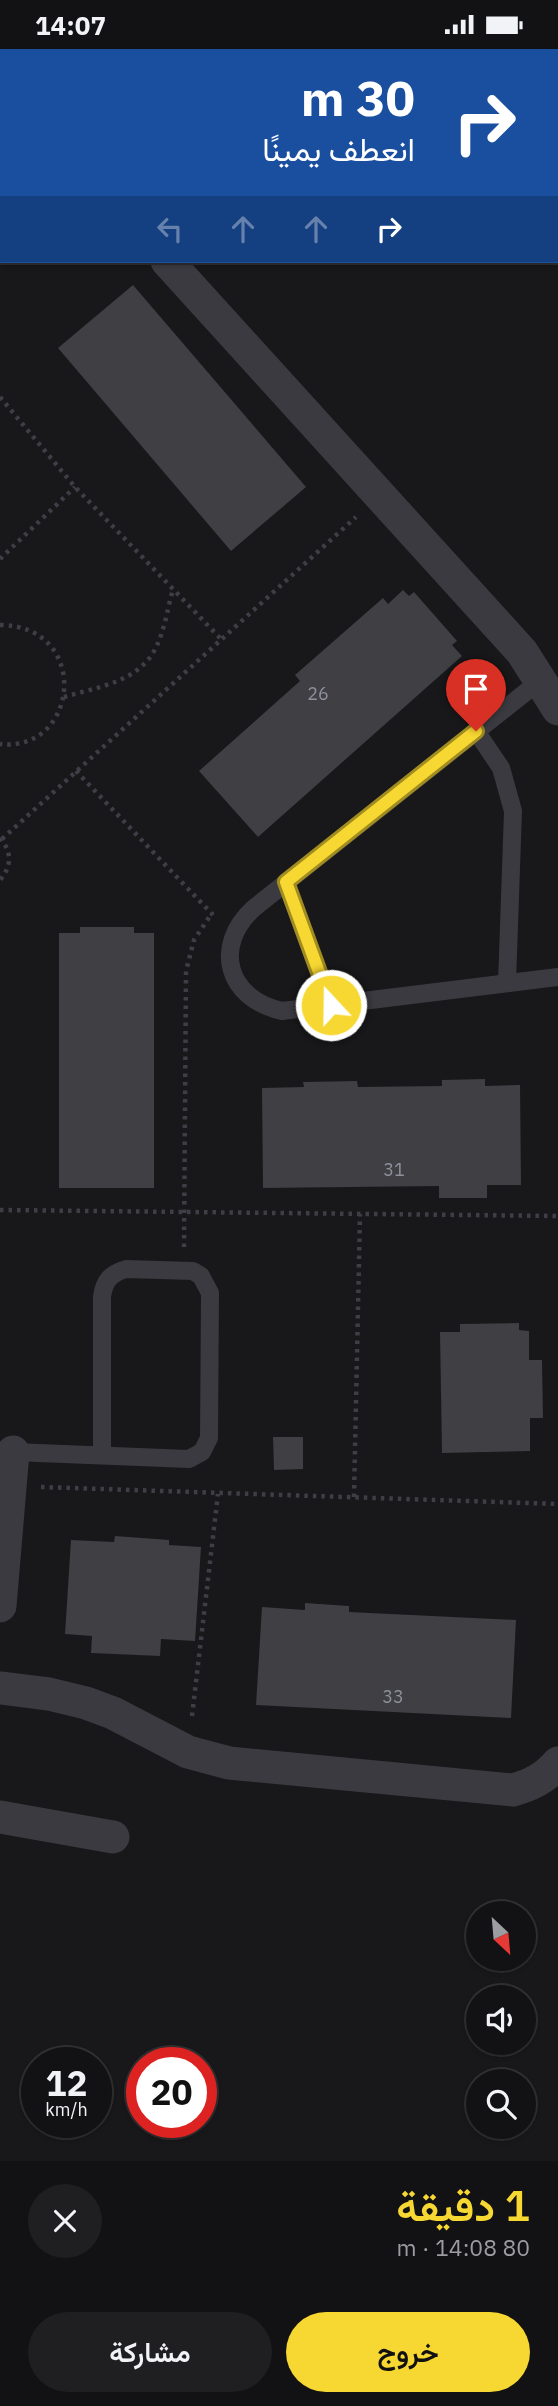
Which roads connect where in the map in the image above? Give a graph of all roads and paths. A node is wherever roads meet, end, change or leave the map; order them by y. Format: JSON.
{"nodes":[{"id":1,"x":169,"y":263,"type":"edge"},
{"id":2,"x":0,"y":397,"type":"edge"},
{"id":3,"x":75,"y":487,"type":"junction"},
{"id":4,"x":380,"y":495,"type":"junction"},
{"id":5,"x":0,"y":559,"type":"edge"},
{"id":6,"x":173,"y":588,"type":"junction"},
{"id":7,"x":0,"y":625,"type":"edge"},
{"id":8,"x":221,"y":639,"type":"junction"},
{"id":9,"x":541,"y":680,"type":"junction"},
{"id":10,"x":64,"y":697,"type":"junction"},
{"id":11,"x":558,"y":709,"type":"edge"},
{"id":12,"x":476,"y":731,"type":"junction"},
{"id":13,"x":0,"y":744,"type":"edge"},
{"id":14,"x":76,"y":771,"type":"junction"},
{"id":15,"x":1,"y":839,"type":"edge"},
{"id":16,"x":0,"y":880,"type":"edge"},
{"id":17,"x":286,"y":882,"type":"junction"},
{"id":18,"x":212,"y":913,"type":"junction"},
{"id":19,"x":233,"y":936,"type":"junction"},
{"id":20,"x":558,"y":977,"type":"edge"},
{"id":21,"x":507,"y":983,"type":"junction"},
{"id":22,"x":331,"y":1005,"type":"junction"},
{"id":23,"x":0,"y":1210,"type":"edge"},
{"id":24,"x":184,"y":1212,"type":"junction"},
{"id":25,"x":360,"y":1214,"type":"junction"},
{"id":26,"x":558,"y":1216,"type":"edge"},
{"id":27,"x":184,"y":1269,"type":"junction"},
{"id":28,"x":6,"y":1452,"type":"edge"},
{"id":29,"x":102,"y":1455,"type":"junction"},
{"id":30,"x":9,"y":1485,"type":"junction"},
{"id":31,"x":218,"y":1494,"type":"junction"},
{"id":32,"x":354,"y":1497,"type":"junction"},
{"id":33,"x":558,"y":1504,"type":"edge"},
{"id":34,"x":0,"y":1607,"type":"edge"},
{"id":35,"x":0,"y":1688,"type":"edge"},
{"id":36,"x":188,"y":1752,"type":"junction"},
{"id":37,"x":558,"y":1763,"type":"edge"},
{"id":38,"x":0,"y":1817,"type":"edge"},
{"id":39,"x":113,"y":1837,"type":"dead end"}],
"edges":[{"from":1,"to":4,"type":"street"},
{"from":2,"to":3,"type":"path"},
{"from":3,"to":5,"type":"path"},
{"from":3,"to":6,"type":"path"},
{"from":4,"to":8,"type":"path"},
{"from":4,"to":9,"type":"street"},
{"from":6,"to":8,"type":"path"},
{"from":6,"to":10,"type":"path"},
{"from":7,"to":10,"type":"path"},
{"from":8,"to":14,"type":"path"},
{"from":9,"to":11,"type":"street"},
{"from":9,"to":12,"type":"lane"},
{"from":10,"to":13,"type":"path"},
{"from":12,"to":17,"type":"lane"},
{"from":12,"to":21,"type":"lane"},
{"from":14,"to":15,"type":"path"},
{"from":14,"to":18,"type":"path"},
{"from":15,"to":16,"type":"path"},
{"from":17,"to":19,"type":"lane"},
{"from":17,"to":22,"type":"lane"},
{"from":18,"to":19,"type":"path"},
{"from":18,"to":24,"type":"path"},
{"from":19,"to":22,"type":"lane"},
{"from":20,"to":21,"type":"lane"},
{"from":21,"to":22,"type":"lane"},
{"from":23,"to":24,"type":"path"},
{"from":24,"to":25,"type":"path"},
{"from":24,"to":27,"type":"path"},
{"from":25,"to":26,"type":"path"},
{"from":25,"to":32,"type":"path"},
{"from":27,"to":29,"type":"lane"},
{"from":27,"to":29,"type":"lane"},
{"from":28,"to":29,"type":"lane"},
{"from":28,"to":30,"type":"street"},
{"from":30,"to":31,"type":"path"},
{"from":30,"to":34,"type":"street"},
{"from":31,"to":32,"type":"path"},
{"from":31,"to":36,"type":"path"},
{"from":32,"to":33,"type":"path"},
{"from":35,"to":36,"type":"street"},
{"from":36,"to":37,"type":"street"},
{"from":38,"to":39,"type":"street"}]}
